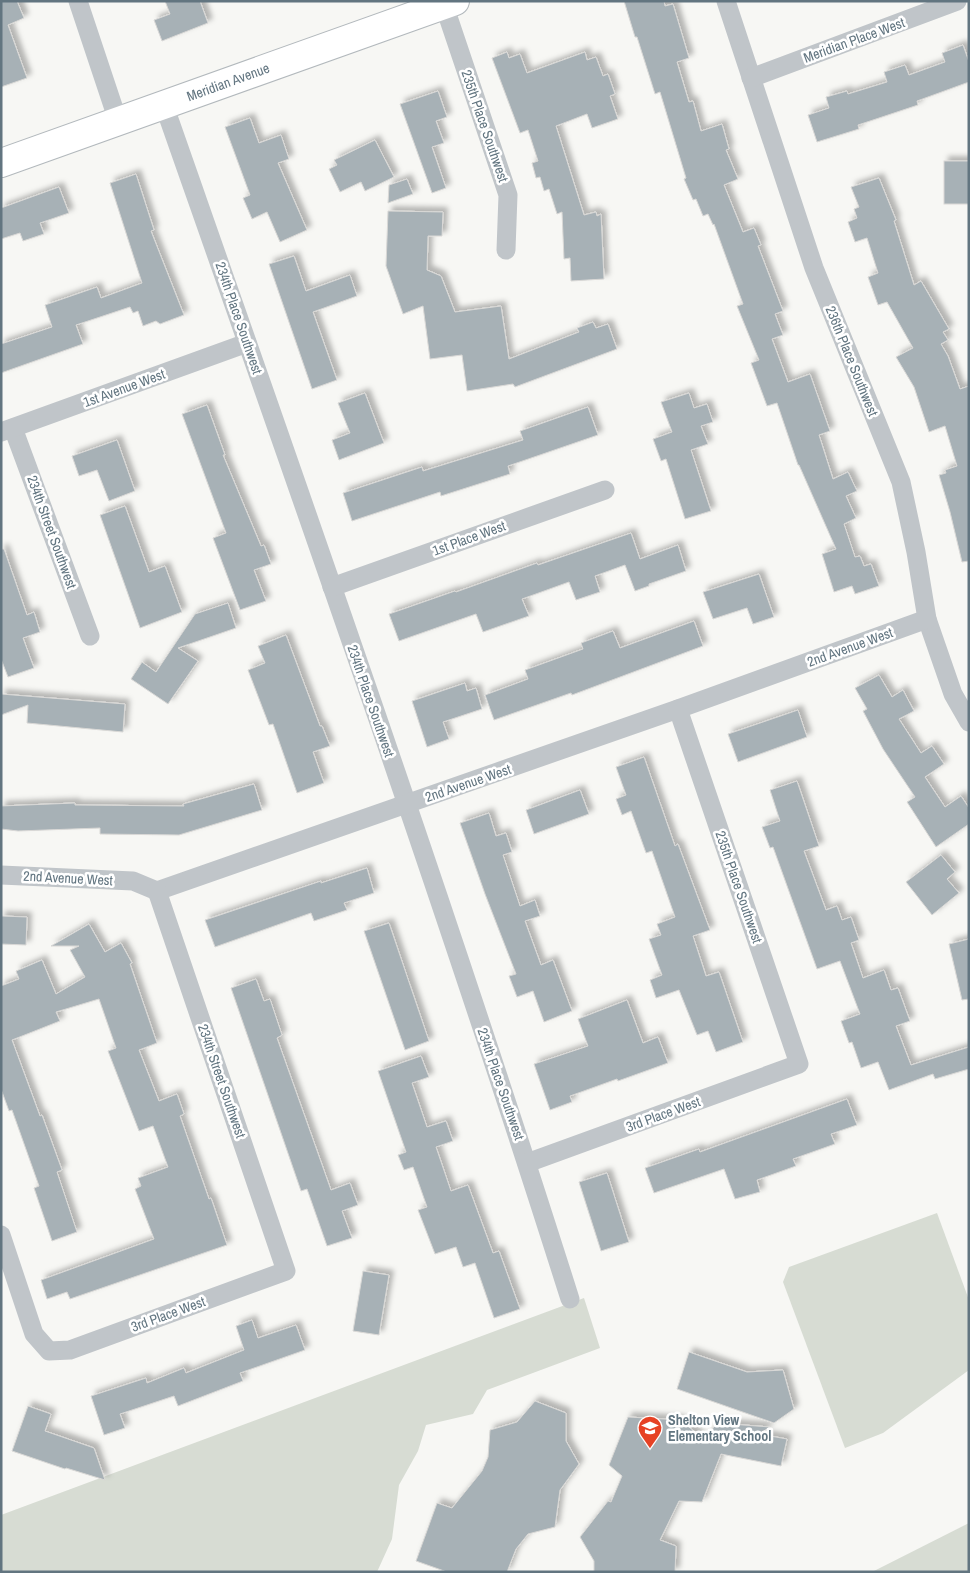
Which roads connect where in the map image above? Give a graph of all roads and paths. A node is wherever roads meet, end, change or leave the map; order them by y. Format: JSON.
{"nodes":[{"id":1,"x":78,"y":1,"type":"edge"},
{"id":2,"x":726,"y":1,"type":"edge"},
{"id":3,"x":956,"y":1,"type":"edge"},
{"id":4,"x":450,"y":3,"type":"edge"},
{"id":5,"x":751,"y":78,"type":"junction"},
{"id":6,"x":164,"y":105,"type":"junction"},
{"id":7,"x":118,"y":121,"type":"junction"},
{"id":8,"x":1,"y":163,"type":"edge"},
{"id":9,"x":506,"y":250,"type":"dead end"},
{"id":10,"x":247,"y":343,"type":"junction"},
{"id":11,"x":7,"y":430,"type":"edge"},
{"id":12,"x":605,"y":490,"type":"dead end"},
{"id":13,"x":332,"y":586,"type":"junction"},
{"id":14,"x":927,"y":619,"type":"junction"},
{"id":15,"x":90,"y":636,"type":"dead end"},
{"id":16,"x":678,"y":709,"type":"junction"},
{"id":17,"x":969,"y":722,"type":"edge"},
{"id":18,"x":406,"y":804,"type":"junction"},
{"id":19,"x":1,"y":875,"type":"edge"},
{"id":20,"x":157,"y":891,"type":"junction"},
{"id":21,"x":799,"y":1064,"type":"joint"},
{"id":22,"x":527,"y":1163,"type":"junction"},
{"id":23,"x":1,"y":1235,"type":"edge"},
{"id":24,"x":286,"y":1271,"type":"joint"},
{"id":25,"x":570,"y":1299,"type":"dead end"}],
"edges":[{"from":1,"to":7,"type":"street"},
{"from":2,"to":5,"type":"street","name":"236th Place Southwest"},
{"from":3,"to":5,"type":"street","name":"Meridian Place West"},
{"from":4,"to":6,"type":"main road","name":"Meridian Avenue"},
{"from":4,"to":9,"type":"street","name":"235th Place Southwest"},
{"from":5,"to":14,"type":"street","name":"236th Place Southwest"},
{"from":6,"to":7,"type":"main road","name":"Meridian Avenue"},
{"from":6,"to":10,"type":"street","name":"234th Place Southwest"},
{"from":7,"to":8,"type":"main road","name":"Meridian Avenue"},
{"from":10,"to":11,"type":"street","name":"1st Avenue West"},
{"from":10,"to":13,"type":"street","name":"234th Place Southwest"},
{"from":11,"to":15,"type":"street","name":"234th Street Southwest"},
{"from":12,"to":13,"type":"street","name":"1st Place West"},
{"from":13,"to":18,"type":"street","name":"234th Place Southwest"},
{"from":14,"to":16,"type":"street","name":"2nd Avenue West"},
{"from":14,"to":17,"type":"street","name":"236th Place Southwest"},
{"from":16,"to":18,"type":"street","name":"2nd Avenue West"},
{"from":16,"to":21,"type":"street","name":"235th Place Southwest"},
{"from":18,"to":20,"type":"street","name":"2nd Avenue West"},
{"from":18,"to":22,"type":"street","name":"234th Place Southwest"},
{"from":19,"to":20,"type":"street","name":"2nd Avenue West"},
{"from":20,"to":24,"type":"street","name":"234th Street Southwest"},
{"from":21,"to":22,"type":"street","name":"3rd Place West"},
{"from":22,"to":25,"type":"street","name":"234th Place Southwest"},
{"from":23,"to":24,"type":"street","name":"3rd Place West"}]}
